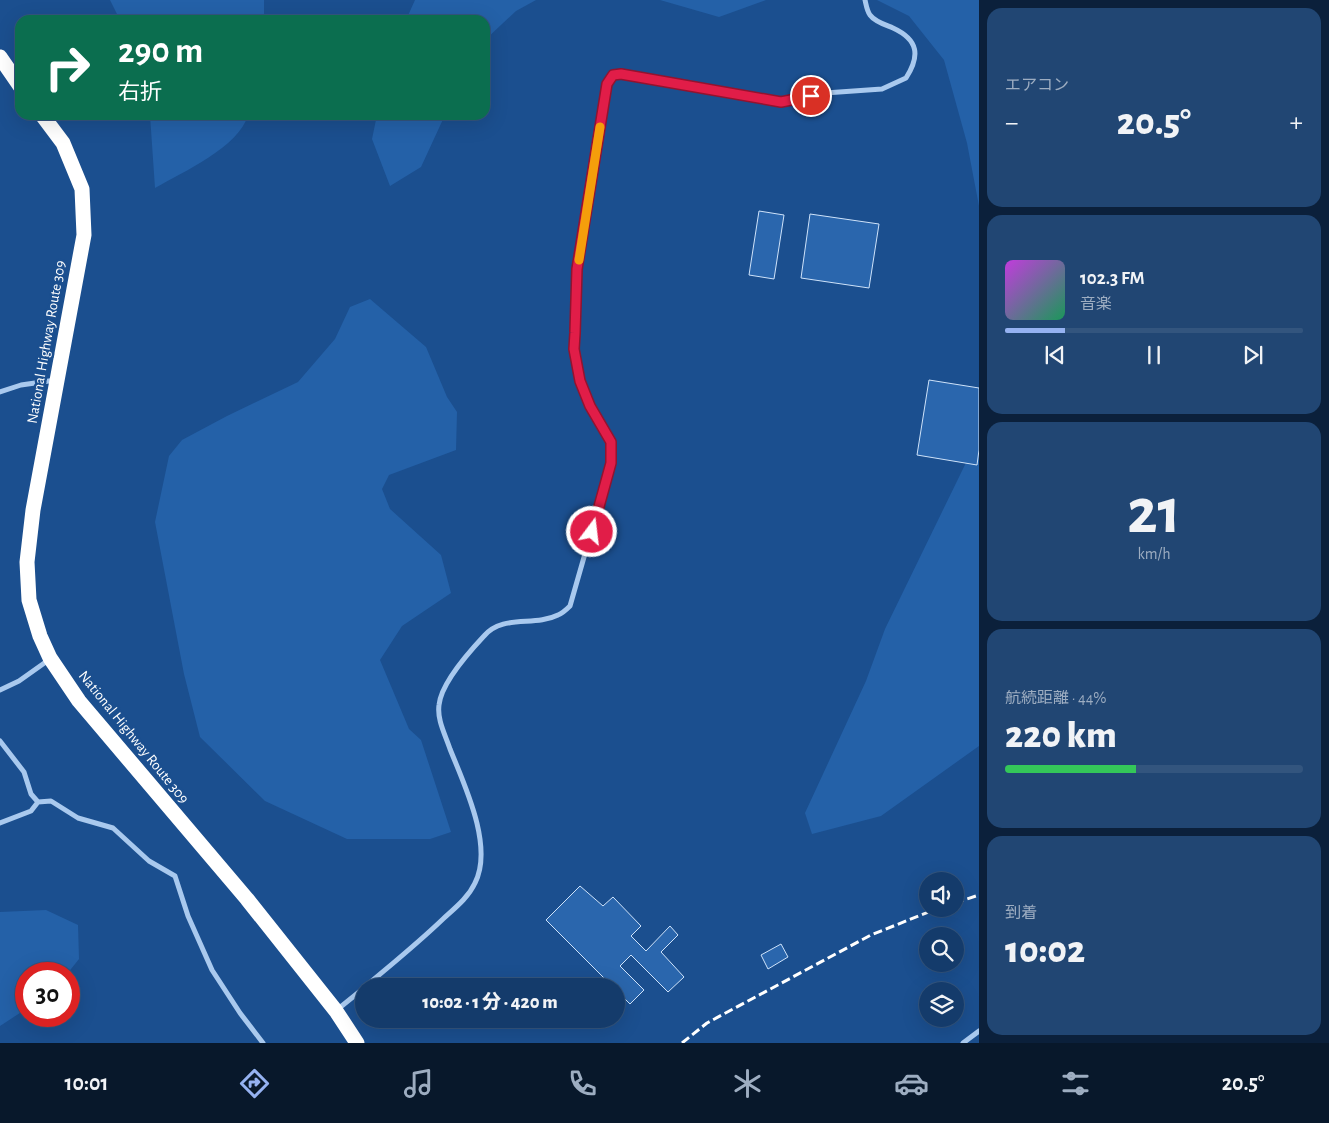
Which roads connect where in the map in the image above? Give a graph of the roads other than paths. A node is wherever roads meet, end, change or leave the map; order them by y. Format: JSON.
{"nodes":[{"id":1,"x":865,"y":0,"type":"edge"},
{"id":2,"x":0,"y":57,"type":"edge"},
{"id":3,"x":15,"y":79,"type":"edge"},
{"id":4,"x":46,"y":120,"type":"edge"},
{"id":5,"x":57,"y":380,"type":"junction"},
{"id":6,"x":0,"y":392,"type":"edge"},
{"id":7,"x":50,"y":658,"type":"junction"},
{"id":8,"x":0,"y":690,"type":"edge"},
{"id":9,"x":0,"y":741,"type":"edge"},
{"id":10,"x":38,"y":802,"type":"junction"},
{"id":11,"x":0,"y":823,"type":"edge"},
{"id":12,"x":376,"y":978,"type":"edge"},
{"id":13,"x":355,"y":995,"type":"edge"},
{"id":14,"x":336,"y":1011,"type":"junction"},
{"id":15,"x":978,"y":1034,"type":"edge"},
{"id":16,"x":263,"y":1043,"type":"edge"},
{"id":17,"x":356,"y":1043,"type":"edge"},
{"id":18,"x":963,"y":1043,"type":"edge"}],
"edges":[{"from":1,"to":12,"type":"street"},
{"from":2,"to":3,"type":"highway"},
{"from":4,"to":5,"type":"highway","name":"National Highway Route 309"},
{"from":5,"to":6,"type":"street"},
{"from":5,"to":7,"type":"highway","name":"National Highway Route 309"},
{"from":7,"to":8,"type":"street"},
{"from":7,"to":14,"type":"highway","name":"National Highway Route 309"},
{"from":9,"to":10,"type":"street"},
{"from":10,"to":11,"type":"street"},
{"from":10,"to":16,"type":"street"},
{"from":13,"to":14,"type":"street"},
{"from":14,"to":17,"type":"highway","name":"National Highway Route 309"},
{"from":15,"to":18,"type":"street"}]}
